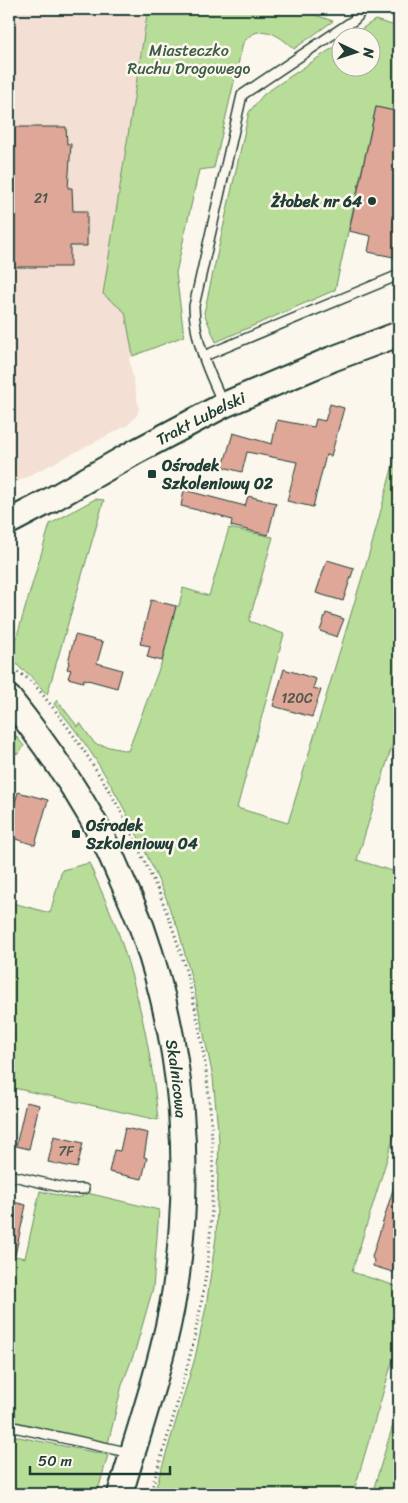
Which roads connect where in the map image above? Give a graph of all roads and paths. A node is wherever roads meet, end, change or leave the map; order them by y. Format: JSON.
{"nodes":[{"id":1,"x":360,"y":10,"type":"edge"},
{"id":2,"x":399,"y":275,"type":"edge"},
{"id":3,"x":399,"y":334,"type":"edge"},
{"id":4,"x":204,"y":356,"type":"junction"},
{"id":5,"x":224,"y":405,"type":"junction"},
{"id":6,"x":9,"y":521,"type":"edge"},
{"id":7,"x":9,"y":698,"type":"edge"},
{"id":8,"x":9,"y":1175,"type":"edge"},
{"id":9,"x":84,"y":1188,"type":"dead end"},
{"id":10,"x":9,"y":1426,"type":"edge"},
{"id":11,"x":132,"y":1454,"type":"junction"},
{"id":12,"x":120,"y":1494,"type":"edge"}],
"edges":[{"from":1,"to":4,"type":"lane"},
{"from":2,"to":4,"type":"lane"},
{"from":3,"to":5,"type":"street","name":"Trakt Lubelski"},
{"from":4,"to":5,"type":"lane"},
{"from":5,"to":6,"type":"street","name":"Trakt Lubelski"},
{"from":7,"to":11,"type":"street","name":"Skalnicowa"},
{"from":8,"to":9,"type":"lane"},
{"from":10,"to":11,"type":"lane"},
{"from":11,"to":12,"type":"street","name":"Skalnicowa"}]}
